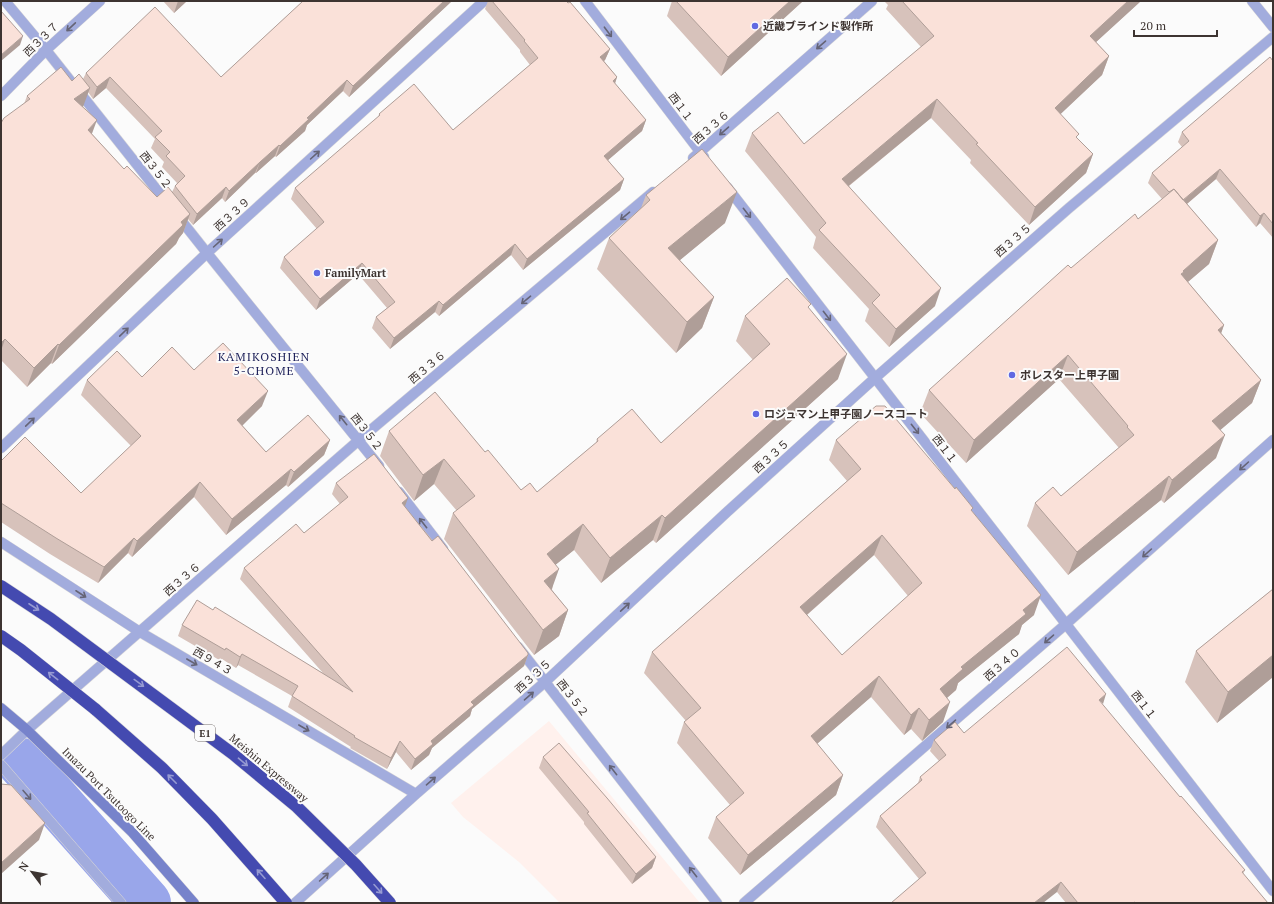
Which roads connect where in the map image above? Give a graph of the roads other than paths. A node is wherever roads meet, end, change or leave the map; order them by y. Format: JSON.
{"nodes":[{"id":1,"x":5,"y":1,"type":"edge"},
{"id":2,"x":100,"y":1,"type":"edge"},
{"id":3,"x":484,"y":1,"type":"edge"},
{"id":4,"x":585,"y":1,"type":"edge"},
{"id":5,"x":872,"y":1,"type":"edge"},
{"id":6,"x":1252,"y":1,"type":"edge"},
{"id":7,"x":1273,"y":27,"type":"edge"},
{"id":8,"x":1273,"y":37,"type":"edge"},
{"id":9,"x":46,"y":50,"type":"junction"},
{"id":10,"x":1,"y":96,"type":"edge"},
{"id":11,"x":701,"y":152,"type":"junction"},
{"id":12,"x":710,"y":165,"type":"edge"},
{"id":13,"x":683,"y":167,"type":"edge"},
{"id":14,"x":720,"y":177,"type":"edge"},
{"id":15,"x":660,"y":187,"type":"edge"},
{"id":16,"x":207,"y":253,"type":"junction"},
{"id":17,"x":875,"y":378,"type":"junction"},
{"id":18,"x":359,"y":440,"type":"junction"},
{"id":19,"x":1273,"y":440,"type":"edge"},
{"id":20,"x":1,"y":448,"type":"edge"},
{"id":21,"x":383,"y":471,"type":"edge"},
{"id":22,"x":392,"y":484,"type":"edge"},
{"id":23,"x":1,"y":542,"type":"edge"},
{"id":24,"x":450,"y":558,"type":"edge"},
{"id":25,"x":1,"y":586,"type":"edge"},
{"id":26,"x":1066,"y":624,"type":"junction"},
{"id":27,"x":140,"y":632,"type":"junction"},
{"id":28,"x":1,"y":636,"type":"edge"},
{"id":29,"x":512,"y":639,"type":"edge"},
{"id":30,"x":545,"y":682,"type":"junction"},
{"id":31,"x":1,"y":708,"type":"edge"},
{"id":32,"x":27,"y":730,"type":"junction"},
{"id":33,"x":1,"y":755,"type":"edge"},
{"id":34,"x":1,"y":765,"type":"edge"},
{"id":35,"x":416,"y":794,"type":"junction"},
{"id":36,"x":1273,"y":891,"type":"edge"},
{"id":37,"x":121,"y":903,"type":"edge"},
{"id":38,"x":194,"y":903,"type":"edge"},
{"id":39,"x":286,"y":903,"type":"edge"},
{"id":40,"x":295,"y":903,"type":"edge"},
{"id":41,"x":390,"y":903,"type":"edge"},
{"id":42,"x":717,"y":903,"type":"edge"},
{"id":43,"x":744,"y":903,"type":"edge"}],
"edges":[{"from":1,"to":9,"type":"street","name":"西３５２"},
{"from":2,"to":9,"type":"street","name":"西３３７","one_way":true},
{"from":16,"to":3,"type":"street","name":"西３３９","one_way":true},
{"from":4,"to":11,"type":"street","name":"西１１","one_way":true},
{"from":5,"to":11,"type":"street","name":"西３３６","one_way":true},
{"from":6,"to":7,"type":"street"},
{"from":8,"to":17,"type":"street","name":"西３３５"},
{"from":9,"to":10,"type":"street","name":"西３３７"},
{"from":9,"to":16,"type":"street","name":"西３５２"},
{"from":11,"to":12,"type":"street","name":"西１１"},
{"from":11,"to":13,"type":"street","name":"西３３６"},
{"from":14,"to":17,"type":"street","name":"西１１","one_way":true},
{"from":15,"to":18,"type":"street","name":"西３３６","one_way":true},
{"from":18,"to":16,"type":"street","name":"西３５２","one_way":true},
{"from":20,"to":16,"type":"street","name":"西３３９","one_way":true},
{"from":17,"to":26,"type":"street","name":"西１１","one_way":true},
{"from":30,"to":17,"type":"street","name":"西３３５","one_way":true},
{"from":18,"to":21,"type":"street","name":"西３５２"},
{"from":18,"to":27,"type":"street","name":"西３３６"},
{"from":19,"to":26,"type":"street","name":"西３４０","one_way":true},
{"from":24,"to":22,"type":"street","one_way":true},
{"from":23,"to":27,"type":"street","name":"西９４３","one_way":true},
{"from":25,"to":41,"type":"highway","name":"Meishin Expressway","number":"E1","one_way":true,"bridge":true},
{"from":26,"to":36,"type":"street","name":"西１１"},
{"from":26,"to":43,"type":"street","name":"西３４０","one_way":true},
{"from":27,"to":32,"type":"street","name":"西３３６"},
{"from":27,"to":35,"type":"street","name":"西９４３","one_way":true},
{"from":39,"to":28,"type":"highway","one_way":true,"bridge":true},
{"from":29,"to":30,"type":"street","name":"西３５２"},
{"from":35,"to":30,"type":"street","name":"西３３５","one_way":true},
{"from":42,"to":30,"type":"street","name":"西３５２","one_way":true},
{"from":31,"to":32,"type":"main road","name":"Imazu Port Tsutoogo Line"},
{"from":32,"to":33,"type":"street","name":"西３３６"},
{"from":32,"to":38,"type":"main road","name":"Imazu Port Tsutoogo Line"},
{"from":34,"to":37,"type":"street","one_way":true},
{"from":40,"to":35,"type":"street","name":"西３３５","one_way":true}]}
